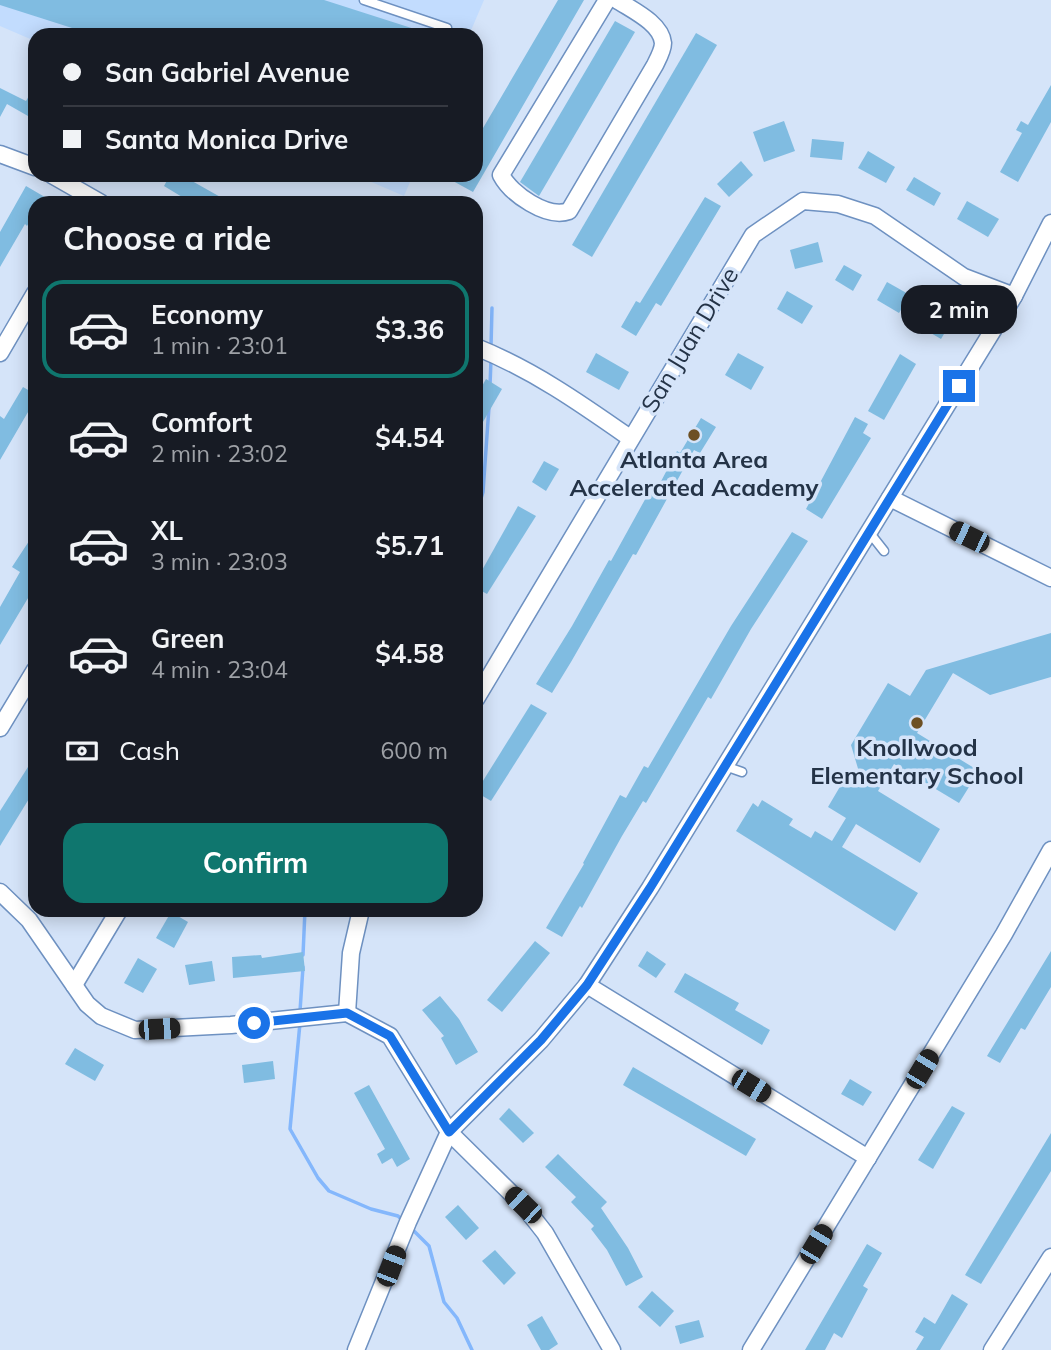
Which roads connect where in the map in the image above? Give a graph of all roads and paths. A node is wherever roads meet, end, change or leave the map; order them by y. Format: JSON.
{"nodes":[{"id":1,"x":364,"y":0,"type":"edge"},
{"id":2,"x":607,"y":0,"type":"edge"},
{"id":3,"x":617,"y":0,"type":"edge"},
{"id":4,"x":447,"y":28,"type":"dead end"},
{"id":5,"x":0,"y":154,"type":"edge"},
{"id":6,"x":28,"y":164,"type":"edge"},
{"id":7,"x":63,"y":182,"type":"edge"},
{"id":8,"x":85,"y":196,"type":"edge"},
{"id":9,"x":1051,"y":223,"type":"edge"},
{"id":10,"x":1014,"y":296,"type":"junction"},
{"id":11,"x":28,"y":305,"type":"edge"},
{"id":12,"x":483,"y":350,"type":"edge"},
{"id":13,"x":0,"y":353,"type":"edge"},
{"id":14,"x":630,"y":438,"type":"junction"},
{"id":15,"x":890,"y":498,"type":"junction"},
{"id":16,"x":869,"y":531,"type":"junction"},
{"id":17,"x":884,"y":551,"type":"dead end"},
{"id":18,"x":1051,"y":578,"type":"edge"},
{"id":19,"x":28,"y":682,"type":"edge"},
{"id":20,"x":483,"y":687,"type":"edge"},
{"id":21,"x":0,"y":728,"type":"edge"},
{"id":22,"x":725,"y":766,"type":"junction"},
{"id":23,"x":742,"y":772,"type":"dead end"},
{"id":24,"x":1051,"y":850,"type":"edge"},
{"id":25,"x":0,"y":892,"type":"edge"},
{"id":26,"x":115,"y":917,"type":"edge"},
{"id":27,"x":359,"y":917,"type":"edge"},
{"id":28,"x":74,"y":985,"type":"junction"},
{"id":29,"x":587,"y":985,"type":"junction"},
{"id":30,"x":347,"y":1013,"type":"junction"},
{"id":31,"x":449,"y":1132,"type":"junction"},
{"id":32,"x":868,"y":1158,"type":"junction"},
{"id":33,"x":1051,"y":1256,"type":"edge"},
{"id":34,"x":356,"y":1350,"type":"edge"},
{"id":35,"x":612,"y":1350,"type":"edge"},
{"id":36,"x":751,"y":1350,"type":"edge"},
{"id":37,"x":992,"y":1350,"type":"edge"}],
"edges":[{"from":1,"to":4,"type":"lane"},
{"from":2,"to":3,"type":"street"},
{"from":5,"to":6,"type":"street"},
{"from":7,"to":8,"type":"street"},
{"from":9,"to":10,"type":"street"},
{"from":10,"to":14,"type":"street","name":"San Juan Drive"},
{"from":10,"to":15,"type":"street"},
{"from":11,"to":13,"type":"street"},
{"from":12,"to":14,"type":"street"},
{"from":14,"to":20,"type":"street","name":"San Juan Drive"},
{"from":15,"to":16,"type":"street"},
{"from":15,"to":18,"type":"street"},
{"from":16,"to":17,"type":"lane"},
{"from":16,"to":22,"type":"street"},
{"from":19,"to":21,"type":"street"},
{"from":22,"to":23,"type":"lane"},
{"from":22,"to":29,"type":"street"},
{"from":24,"to":32,"type":"street"},
{"from":25,"to":28,"type":"street"},
{"from":26,"to":28,"type":"street"},
{"from":27,"to":30,"type":"street"},
{"from":28,"to":30,"type":"street"},
{"from":29,"to":31,"type":"street"},
{"from":29,"to":32,"type":"street"},
{"from":30,"to":31,"type":"street"},
{"from":31,"to":34,"type":"street"},
{"from":31,"to":35,"type":"street"},
{"from":32,"to":36,"type":"street"},
{"from":33,"to":37,"type":"street"}]}
